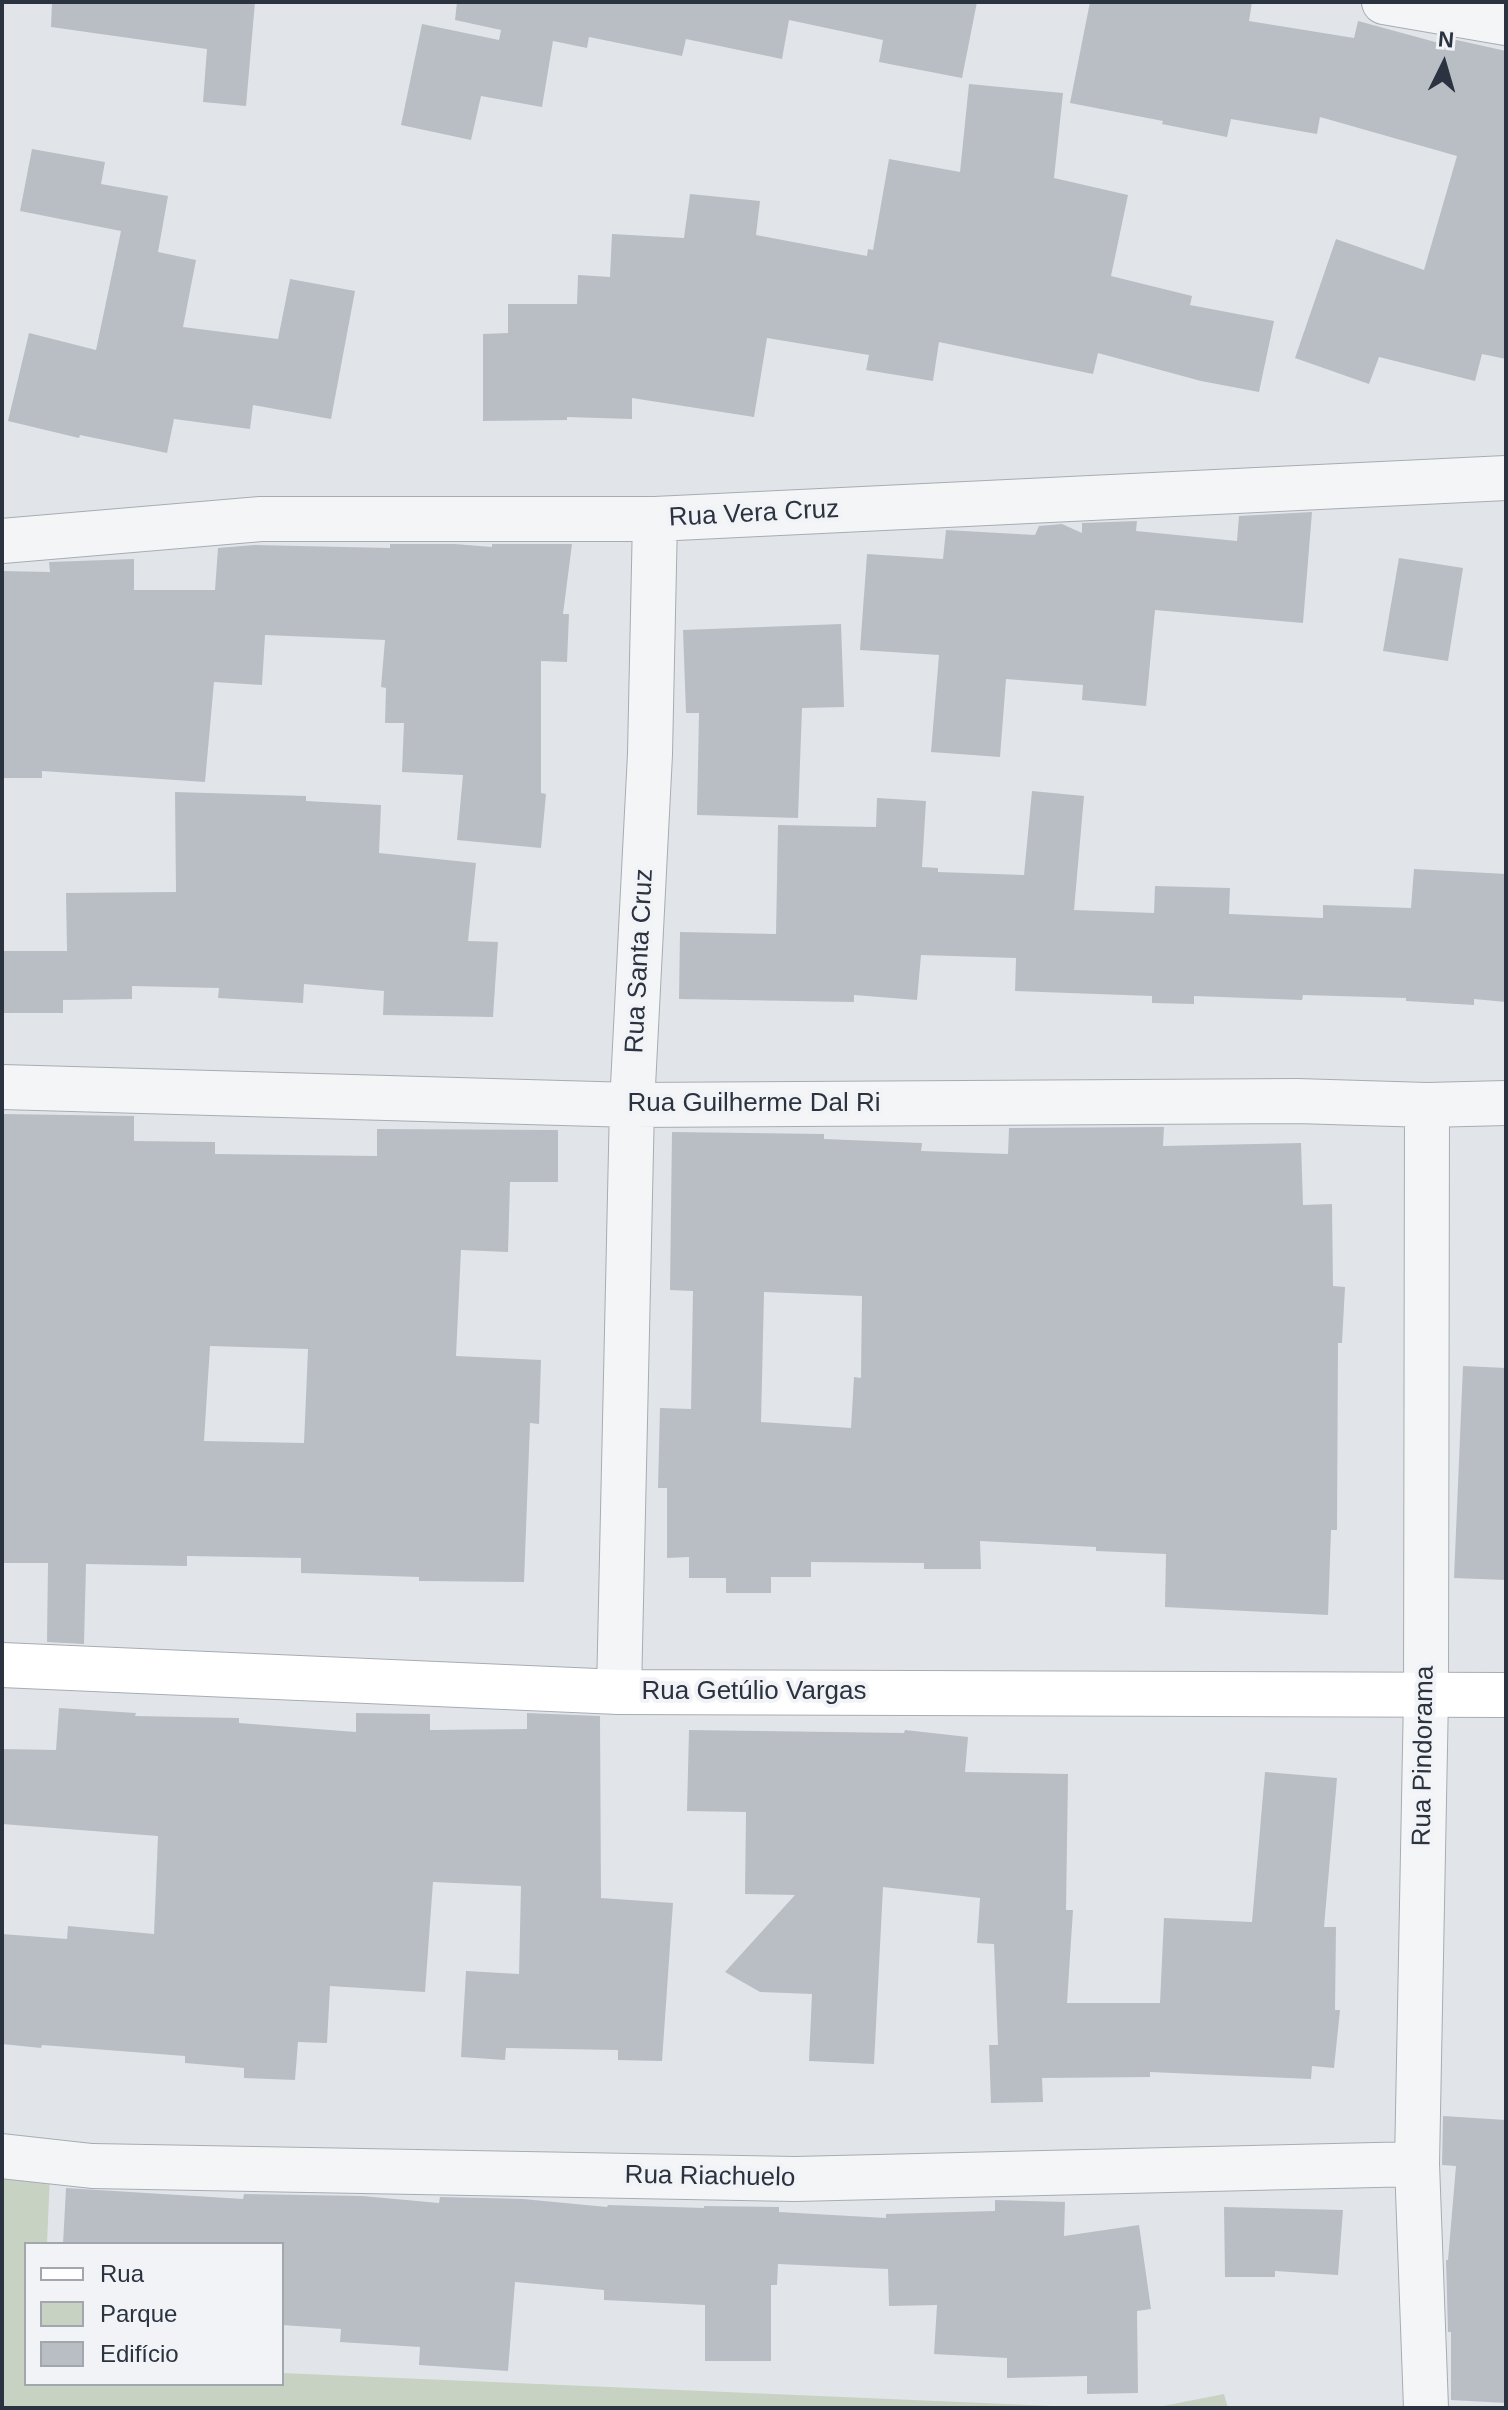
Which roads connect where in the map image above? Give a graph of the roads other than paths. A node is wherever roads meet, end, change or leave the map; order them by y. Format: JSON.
{"nodes":[{"id":1,"x":1384,"y":2,"type":"edge"},
{"id":2,"x":1506,"y":23,"type":"edge"},
{"id":3,"x":1506,"y":478,"type":"edge"},
{"id":4,"x":655,"y":519,"type":"junction"},
{"id":5,"x":2,"y":541,"type":"edge"},
{"id":6,"x":2,"y":1087,"type":"edge"},
{"id":7,"x":1506,"y":1103,"type":"edge"},
{"id":8,"x":632,"y":1105,"type":"junction"},
{"id":9,"x":1427,"y":1105,"type":"junction"},
{"id":10,"x":2,"y":1665,"type":"edge"},
{"id":11,"x":619,"y":1692,"type":"junction"},
{"id":12,"x":1506,"y":1695,"type":"edge"},
{"id":13,"x":1426,"y":1696,"type":"junction"},
{"id":14,"x":2,"y":2156,"type":"edge"},
{"id":15,"x":1417,"y":2164,"type":"junction"},
{"id":16,"x":1426,"y":2408,"type":"edge"}],
"edges":[{"from":1,"to":2,"type":"street"},
{"from":3,"to":4,"type":"street","name":"Rua Vera Cruz"},
{"from":4,"to":5,"type":"street","name":"Rua Vera Cruz"},
{"from":4,"to":8,"type":"street","name":"Rua Santa Cruz"},
{"from":6,"to":8,"type":"street","name":"Rua Guilherme Dal Ri"},
{"from":7,"to":9,"type":"street","name":"Rua Guilherme Dal Ri"},
{"from":8,"to":9,"type":"street","name":"Rua Guilherme Dal Ri"},
{"from":8,"to":11,"type":"street","name":"Rua Santa Cruz"},
{"from":9,"to":13,"type":"street","name":"Rua Pindorama"},
{"from":10,"to":11,"type":"street","name":"Rua Getúlio Vargas"},
{"from":11,"to":13,"type":"street","name":"Rua Getúlio Vargas"},
{"from":12,"to":13,"type":"street","name":"Rua Getúlio Vargas"},
{"from":13,"to":15,"type":"street","name":"Rua Pindorama"},
{"from":14,"to":15,"type":"street","name":"Rua Riachuelo"},
{"from":15,"to":16,"type":"street","name":"Rua Pindorama"}]}
